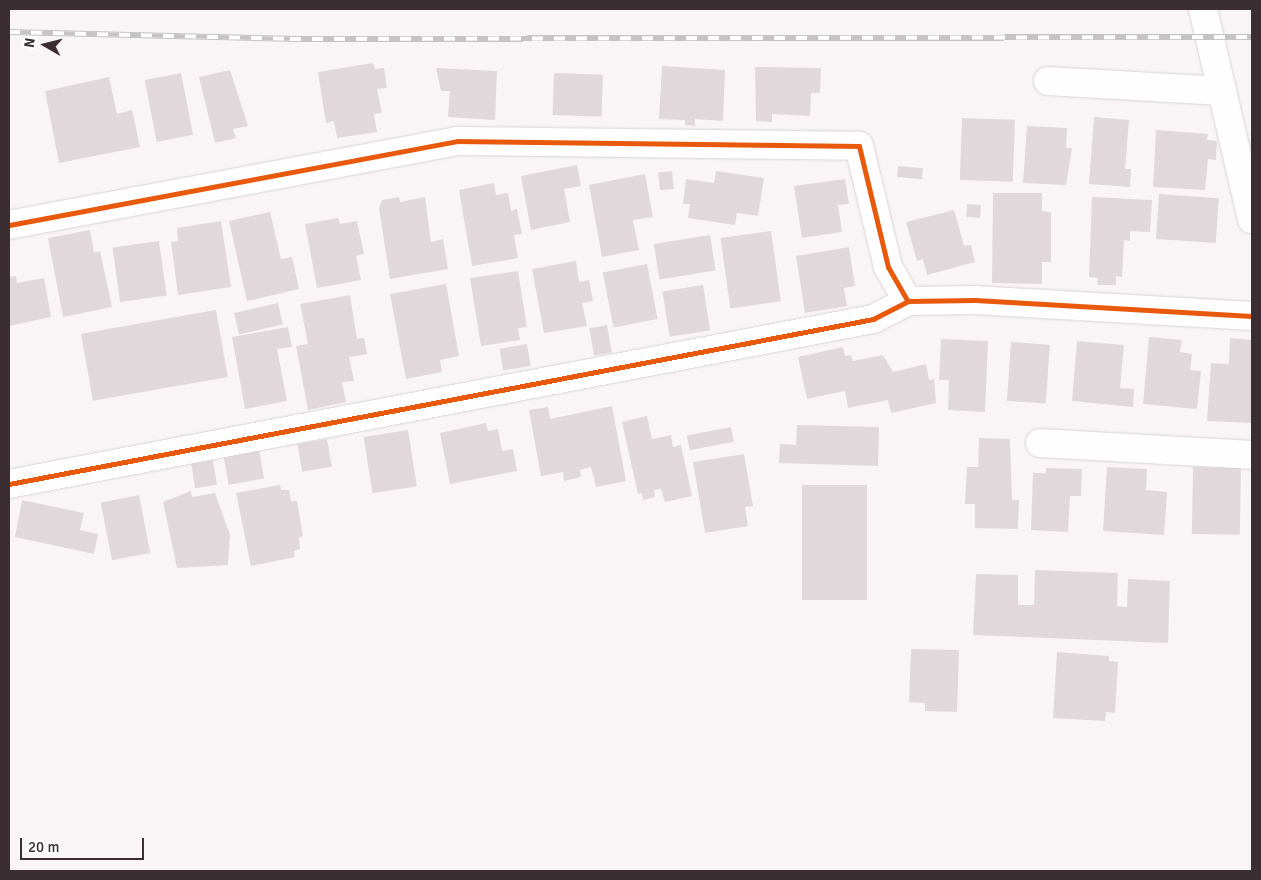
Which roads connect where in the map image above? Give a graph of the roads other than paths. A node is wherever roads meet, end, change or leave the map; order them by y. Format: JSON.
{"nodes":[{"id":1,"x":1203,"y":9,"type":"edge"},
{"id":2,"x":1048,"y":81,"type":"dead end"},
{"id":3,"x":1222,"y":91,"type":"junction"},
{"id":4,"x":1252,"y":219,"type":"edge"},
{"id":5,"x":9,"y":225,"type":"edge"},
{"id":6,"x":908,"y":301,"type":"junction"},
{"id":7,"x":1252,"y":316,"type":"edge"},
{"id":8,"x":1040,"y":443,"type":"dead end"},
{"id":9,"x":1252,"y":455,"type":"edge"},
{"id":10,"x":9,"y":484,"type":"edge"}],
"edges":[{"from":1,"to":3,"type":"street"},
{"from":2,"to":3,"type":"street"},
{"from":3,"to":4,"type":"street"},
{"from":5,"to":6,"type":"street"},
{"from":6,"to":7,"type":"street"},
{"from":6,"to":10,"type":"street"},
{"from":8,"to":9,"type":"street"}]}
